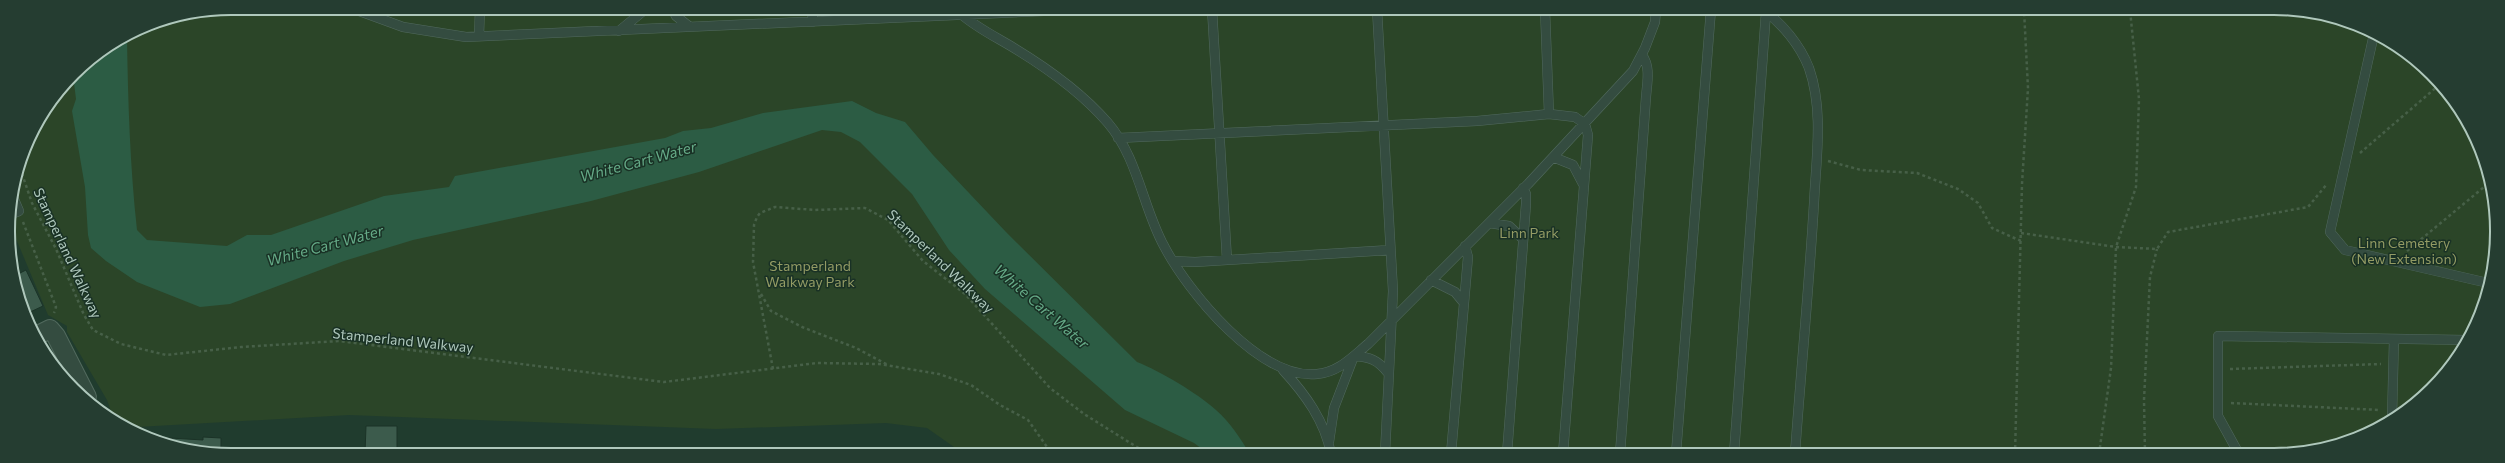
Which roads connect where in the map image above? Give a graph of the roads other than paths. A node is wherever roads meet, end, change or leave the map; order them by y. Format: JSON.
{"nodes":[{"id":1,"x":370,"y":15,"type":"edge"},
{"id":2,"x":480,"y":15,"type":"edge"},
{"id":3,"x":638,"y":15,"type":"edge"},
{"id":4,"x":676,"y":15,"type":"edge"},
{"id":5,"x":812,"y":15,"type":"edge"},
{"id":6,"x":907,"y":15,"type":"edge"},
{"id":7,"x":965,"y":15,"type":"edge"},
{"id":8,"x":1212,"y":15,"type":"edge"},
{"id":9,"x":1377,"y":15,"type":"edge"},
{"id":10,"x":1545,"y":15,"type":"edge"},
{"id":11,"x":1656,"y":15,"type":"edge"},
{"id":12,"x":1710,"y":15,"type":"edge"},
{"id":13,"x":1764,"y":15,"type":"edge"},
{"id":14,"x":1769,"y":15,"type":"edge"},
{"id":15,"x":813,"y":22,"type":"junction"},
{"id":16,"x":690,"y":27,"type":"junction"},
{"id":17,"x":619,"y":31,"type":"junction"},
{"id":18,"x":478,"y":36,"type":"junction"},
{"id":19,"x":2373,"y":39,"type":"edge"},
{"id":20,"x":1642,"y":55,"type":"junction"},
{"id":21,"x":1549,"y":114,"type":"junction"},
{"id":22,"x":1384,"y":124,"type":"junction"},
{"id":23,"x":1585,"y":124,"type":"junction"},
{"id":24,"x":1219,"y":134,"type":"junction"},
{"id":25,"x":1118,"y":138,"type":"junction"},
{"id":26,"x":1553,"y":156,"type":"junction"},
{"id":27,"x":1583,"y":185,"type":"junction"},
{"id":28,"x":1523,"y":188,"type":"junction"},
{"id":29,"x":1488,"y":222,"type":"junction"},
{"id":30,"x":1522,"y":238,"type":"junction"},
{"id":31,"x":1465,"y":246,"type":"junction"},
{"id":32,"x":1390,"y":250,"type":"junction"},
{"id":33,"x":1227,"y":260,"type":"junction"},
{"id":34,"x":1173,"y":261,"type":"junction"},
{"id":35,"x":1431,"y":280,"type":"junction"},
{"id":36,"x":2484,"y":282,"type":"edge"},
{"id":37,"x":1464,"y":303,"type":"junction"},
{"id":38,"x":1392,"y":319,"type":"junction"},
{"id":39,"x":44,"y":332,"type":"edge"},
{"id":40,"x":2394,"y":339,"type":"junction"},
{"id":41,"x":2461,"y":340,"type":"edge"},
{"id":42,"x":1354,"y":356,"type":"junction"},
{"id":43,"x":1281,"y":367,"type":"junction"},
{"id":44,"x":1388,"y":373,"type":"junction"},
{"id":45,"x":84,"y":390,"type":"edge"},
{"id":46,"x":2393,"y":413,"type":"edge"},
{"id":47,"x":1329,"y":442,"type":"junction"},
{"id":48,"x":1330,"y":448,"type":"edge"},
{"id":49,"x":1385,"y":448,"type":"edge"},
{"id":50,"x":1452,"y":448,"type":"edge"},
{"id":51,"x":1507,"y":448,"type":"edge"},
{"id":52,"x":1563,"y":448,"type":"edge"},
{"id":53,"x":1620,"y":448,"type":"edge"},
{"id":54,"x":1676,"y":448,"type":"edge"},
{"id":55,"x":1734,"y":448,"type":"edge"},
{"id":56,"x":1796,"y":448,"type":"edge"},
{"id":57,"x":2236,"y":448,"type":"edge"}],
"edges":[{"from":1,"to":18,"type":"lane"},
{"from":2,"to":18,"type":"lane"},
{"from":3,"to":17,"type":"lane"},
{"from":4,"to":16,"type":"lane"},
{"from":5,"to":15,"type":"lane"},
{"from":6,"to":15,"type":"lane"},
{"from":7,"to":25,"type":"lane"},
{"from":8,"to":24,"type":"lane"},
{"from":9,"to":22,"type":"lane"},
{"from":10,"to":21,"type":"lane"},
{"from":11,"to":20,"type":"lane"},
{"from":12,"to":54,"type":"lane"},
{"from":13,"to":55,"type":"lane"},
{"from":14,"to":56,"type":"lane"},
{"from":15,"to":16,"type":"lane"},
{"from":16,"to":17,"type":"lane"},
{"from":17,"to":18,"type":"lane"},
{"from":19,"to":36,"type":"lane"},
{"from":20,"to":23,"type":"lane"},
{"from":20,"to":53,"type":"lane"},
{"from":21,"to":22,"type":"lane"},
{"from":21,"to":23,"type":"lane"},
{"from":22,"to":24,"type":"lane"},
{"from":22,"to":32,"type":"lane"},
{"from":23,"to":26,"type":"lane"},
{"from":23,"to":27,"type":"lane"},
{"from":24,"to":25,"type":"lane"},
{"from":24,"to":33,"type":"lane"},
{"from":25,"to":34,"type":"lane"},
{"from":26,"to":27,"type":"lane"},
{"from":26,"to":28,"type":"lane"},
{"from":27,"to":52,"type":"lane"},
{"from":28,"to":29,"type":"lane"},
{"from":28,"to":30,"type":"lane"},
{"from":29,"to":30,"type":"lane"},
{"from":29,"to":31,"type":"lane"},
{"from":30,"to":51,"type":"lane"},
{"from":31,"to":35,"type":"lane"},
{"from":31,"to":37,"type":"lane"},
{"from":32,"to":33,"type":"lane"},
{"from":32,"to":38,"type":"lane"},
{"from":33,"to":34,"type":"lane"},
{"from":34,"to":43,"type":"lane"},
{"from":35,"to":37,"type":"lane"},
{"from":35,"to":38,"type":"lane"},
{"from":37,"to":50,"type":"lane"},
{"from":38,"to":42,"type":"lane"},
{"from":38,"to":44,"type":"lane"},
{"from":39,"to":45,"type":"street"},
{"from":40,"to":41,"type":"lane"},
{"from":40,"to":46,"type":"lane"},
{"from":40,"to":57,"type":"lane"},
{"from":42,"to":43,"type":"lane"},
{"from":42,"to":44,"type":"lane"},
{"from":42,"to":47,"type":"lane"},
{"from":43,"to":47,"type":"lane"},
{"from":44,"to":49,"type":"lane"},
{"from":47,"to":48,"type":"lane"}]}
